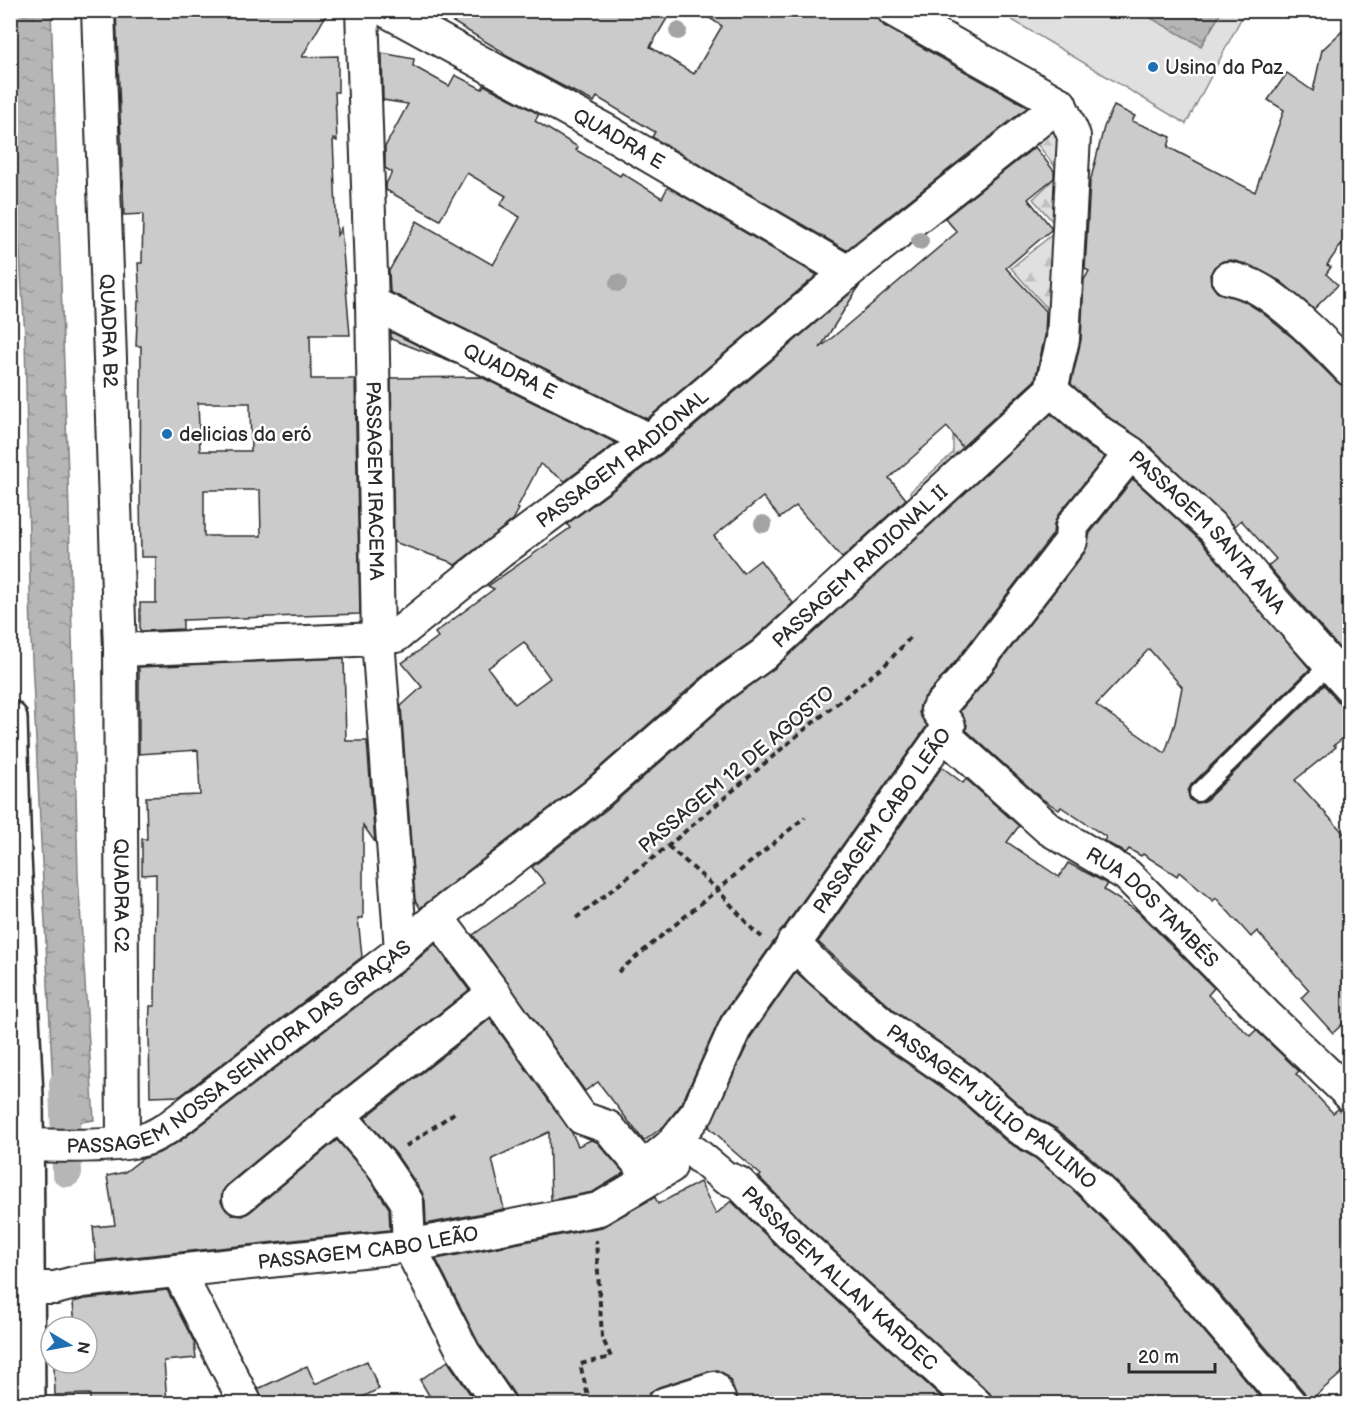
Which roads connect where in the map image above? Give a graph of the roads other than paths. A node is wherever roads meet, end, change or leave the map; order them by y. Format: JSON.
{"nodes":[{"id":1,"x":98,"y":10,"type":"edge"},
{"id":2,"x":362,"y":10,"type":"edge"},
{"id":3,"x":386,"y":10,"type":"edge"},
{"id":4,"x":893,"y":10,"type":"edge"},
{"id":5,"x":1060,"y":104,"type":"junction"},
{"id":6,"x":848,"y":272,"type":"junction"},
{"id":7,"x":1228,"y":278,"type":"dead end"},
{"id":8,"x":372,"y":303,"type":"junction"},
{"id":9,"x":1350,"y":369,"type":"edge"},
{"id":10,"x":1051,"y":390,"type":"junction"},
{"id":11,"x":650,"y":440,"type":"junction"},
{"id":12,"x":1131,"y":453,"type":"junction"},
{"id":13,"x":378,"y":639,"type":"junction"},
{"id":14,"x":120,"y":650,"type":"junction"},
{"id":15,"x":1340,"y":675,"type":"edge"},
{"id":16,"x":10,"y":718,"type":"edge"},
{"id":17,"x":943,"y":734,"type":"junction"},
{"id":18,"x":1198,"y":793,"type":"dead end"},
{"id":19,"x":12,"y":857,"type":"edge"},
{"id":20,"x":437,"y":917,"type":"junction"},
{"id":21,"x":793,"y":943,"type":"junction"},
{"id":22,"x":401,"y":950,"type":"junction"},
{"id":23,"x":494,"y":993,"type":"junction"},
{"id":24,"x":1350,"y":1095,"type":"edge"},
{"id":25,"x":339,"y":1115,"type":"junction"},
{"id":26,"x":109,"y":1143,"type":"junction"},
{"id":27,"x":38,"y":1145,"type":"junction"},
{"id":28,"x":683,"y":1149,"type":"junction"},
{"id":29,"x":239,"y":1198,"type":"dead end"},
{"id":30,"x":409,"y":1246,"type":"junction"},
{"id":31,"x":178,"y":1271,"type":"junction"},
{"id":32,"x":55,"y":1286,"type":"junction"},
{"id":33,"x":28,"y":1404,"type":"edge"},
{"id":34,"x":246,"y":1404,"type":"edge"},
{"id":35,"x":499,"y":1404,"type":"edge"},
{"id":36,"x":664,"y":1404,"type":"edge"},
{"id":37,"x":721,"y":1404,"type":"edge"},
{"id":38,"x":976,"y":1404,"type":"edge"},
{"id":39,"x":1290,"y":1404,"type":"edge"}],
"edges":[{"from":1,"to":14,"type":"street","name":"QUADRA B2"},
{"from":2,"to":8,"type":"street","name":"PASSAGEM IRACEMA"},
{"from":3,"to":6,"type":"street","name":"QUADRA E"},
{"from":4,"to":5,"type":"street"},
{"from":5,"to":6,"type":"street","name":"PASSAGEM RADIONAL"},
{"from":5,"to":10,"type":"street"},
{"from":6,"to":11,"type":"street","name":"PASSAGEM RADIONAL"},
{"from":7,"to":9,"type":"street"},
{"from":8,"to":11,"type":"street","name":"QUADRA E"},
{"from":8,"to":13,"type":"street","name":"PASSAGEM IRACEMA"},
{"from":10,"to":12,"type":"street","name":"PASSAGEM SANTA ANA"},
{"from":10,"to":20,"type":"street","name":"PASSAGEM RADIONAL II"},
{"from":11,"to":13,"type":"street","name":"PASSAGEM RADIONAL"},
{"from":12,"to":15,"type":"street","name":"PASSAGEM SANTA ANA"},
{"from":12,"to":17,"type":"street","name":"PASSAGEM CABO LEÃO"},
{"from":13,"to":14,"type":"street","name":"PASSAGEM RADIONAL"},
{"from":13,"to":22,"type":"street","name":"PASSAGEM IRACEMA"},
{"from":14,"to":26,"type":"street","name":"QUADRA C2"},
{"from":15,"to":18,"type":"lane"},
{"from":16,"to":19,"type":"street"},
{"from":17,"to":21,"type":"street","name":"PASSAGEM CABO LEÃO"},
{"from":17,"to":24,"type":"street","name":"RUA DOS TAMBÉS"},
{"from":19,"to":27,"type":"street"},
{"from":20,"to":22,"type":"street","name":"PASSAGEM NOSSA SENHORA DAS GRAÇAS"},
{"from":20,"to":23,"type":"street"},
{"from":21,"to":28,"type":"street","name":"PASSAGEM CABO LEÃO"},
{"from":21,"to":39,"type":"street","name":"PASSAGEM JÚLIO PAULINO"},
{"from":22,"to":26,"type":"street","name":"PASSAGEM NOSSA SENHORA DAS GRAÇAS"},
{"from":23,"to":25,"type":"street"},
{"from":23,"to":28,"type":"street"},
{"from":25,"to":29,"type":"street"},
{"from":25,"to":30,"type":"street"},
{"from":26,"to":27,"type":"street","name":"PASSAGEM NOSSA SENHORA DAS GRAÇAS"},
{"from":27,"to":32,"type":"street"},
{"from":28,"to":30,"type":"street","name":"PASSAGEM CABO LEÃO"},
{"from":28,"to":38,"type":"street","name":"PASSAGEM ALLAN KARDEC"},
{"from":30,"to":31,"type":"street","name":"PASSAGEM CABO LEÃO"},
{"from":30,"to":35,"type":"street"},
{"from":31,"to":32,"type":"street","name":"PASSAGEM CABO LEÃO"},
{"from":31,"to":34,"type":"street"},
{"from":32,"to":33,"type":"street"},
{"from":36,"to":37,"type":"street"}]}
